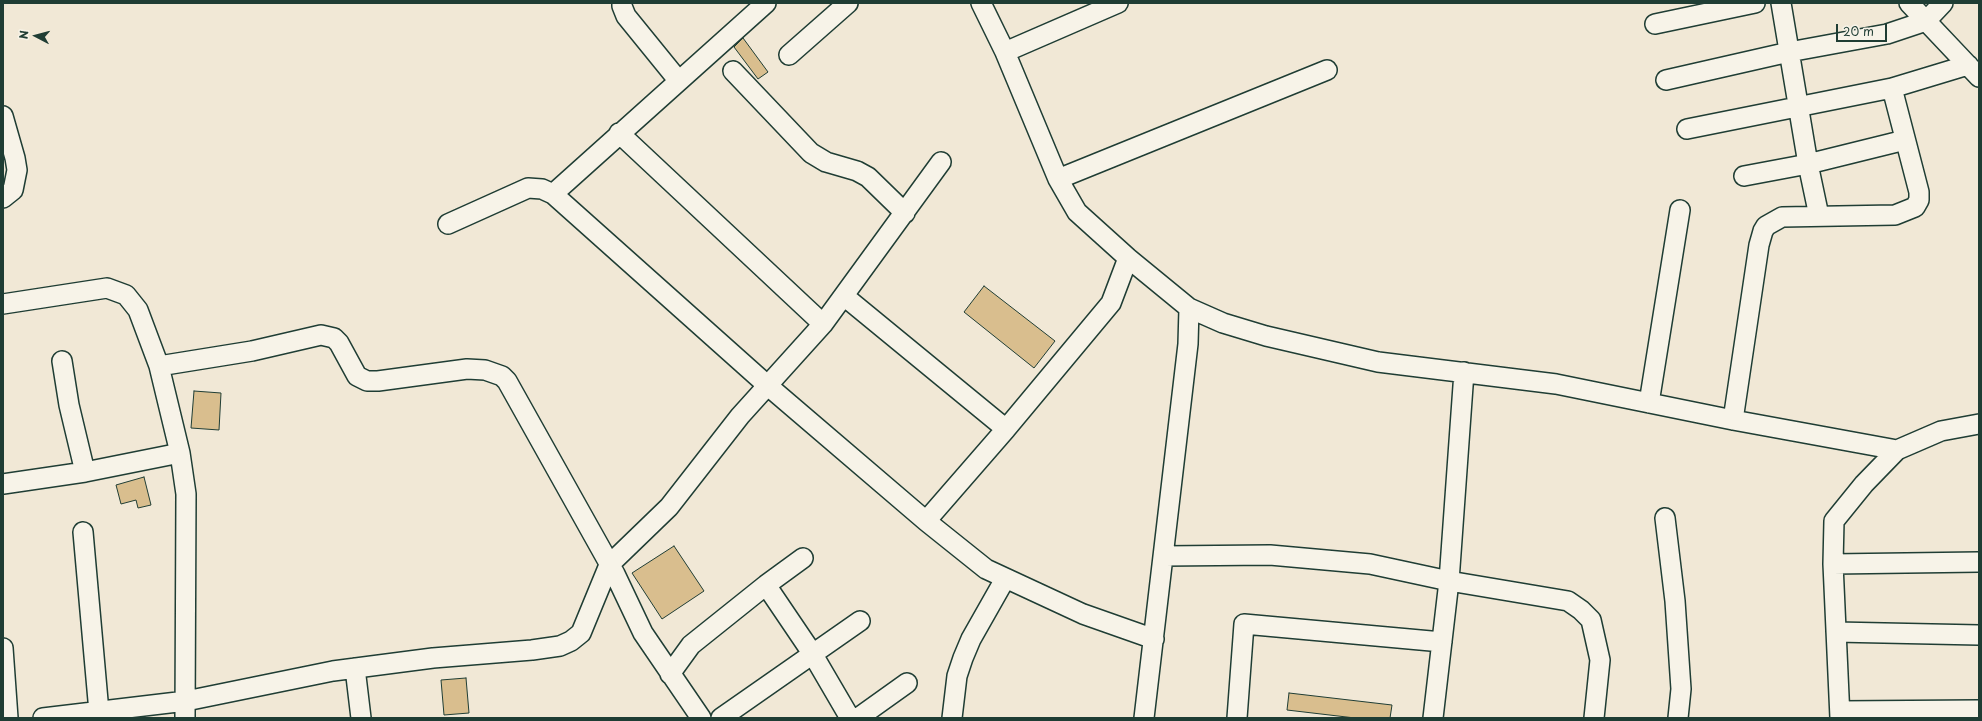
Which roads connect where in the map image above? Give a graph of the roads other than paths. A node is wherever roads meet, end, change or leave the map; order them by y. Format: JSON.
{"nodes":[{"id":1,"x":622,"y":3,"type":"edge"},
{"id":2,"x":766,"y":3,"type":"edge"},
{"id":3,"x":848,"y":3,"type":"edge"},
{"id":4,"x":981,"y":3,"type":"edge"},
{"id":5,"x":1118,"y":3,"type":"edge"},
{"id":6,"x":1755,"y":3,"type":"edge"},
{"id":7,"x":1781,"y":3,"type":"edge"},
{"id":8,"x":1909,"y":3,"type":"edge"},
{"id":9,"x":1943,"y":3,"type":"edge"},
{"id":10,"x":1926,"y":20,"type":"junction"},
{"id":11,"x":1655,"y":24,"type":"dead end"},
{"id":12,"x":1005,"y":52,"type":"junction"},
{"id":13,"x":1789,"y":52,"type":"junction"},
{"id":14,"x":789,"y":55,"type":"dead end"},
{"id":15,"x":1327,"y":70,"type":"dead end"},
{"id":16,"x":733,"y":71,"type":"dead end"},
{"id":17,"x":1973,"y":71,"type":"edge"},
{"id":18,"x":678,"y":80,"type":"junction"},
{"id":19,"x":1666,"y":80,"type":"dead end"},
{"id":20,"x":1892,"y":88,"type":"junction"},
{"id":21,"x":1799,"y":106,"type":"junction"},
{"id":22,"x":3,"y":116,"type":"edge"},
{"id":23,"x":1687,"y":129,"type":"dead end"},
{"id":24,"x":619,"y":133,"type":"junction"},
{"id":25,"x":1905,"y":140,"type":"junction"},
{"id":26,"x":941,"y":162,"type":"dead end"},
{"id":27,"x":1808,"y":164,"type":"junction"},
{"id":28,"x":1744,"y":176,"type":"dead end"},
{"id":29,"x":1058,"y":179,"type":"junction"},
{"id":30,"x":553,"y":194,"type":"junction"},
{"id":31,"x":3,"y":198,"type":"edge"},
{"id":32,"x":1680,"y":210,"type":"dead end"},
{"id":33,"x":905,"y":213,"type":"junction"},
{"id":34,"x":1819,"y":216,"type":"junction"},
{"id":35,"x":448,"y":224,"type":"dead end"},
{"id":36,"x":1128,"y":258,"type":"junction"},
{"id":37,"x":844,"y":296,"type":"junction"},
{"id":38,"x":3,"y":304,"type":"edge"},
{"id":39,"x":1190,"y":308,"type":"junction"},
{"id":40,"x":822,"y":324,"type":"junction"},
{"id":41,"x":62,"y":361,"type":"dead end"},
{"id":42,"x":158,"y":366,"type":"junction"},
{"id":43,"x":1464,"y":372,"type":"junction"},
{"id":44,"x":767,"y":385,"type":"junction"},
{"id":45,"x":1649,"y":403,"type":"junction"},
{"id":46,"x":1733,"y":420,"type":"junction"},
{"id":47,"x":1979,"y":424,"type":"edge"},
{"id":48,"x":1006,"y":429,"type":"junction"},
{"id":49,"x":1897,"y":450,"type":"junction"},
{"id":50,"x":180,"y":453,"type":"junction"},
{"id":51,"x":85,"y":472,"type":"junction"},
{"id":52,"x":3,"y":484,"type":"edge"},
{"id":53,"x":1665,"y":518,"type":"dead end"},
{"id":54,"x":926,"y":521,"type":"junction"},
{"id":55,"x":83,"y":532,"type":"dead end"},
{"id":56,"x":1164,"y":556,"type":"junction"},
{"id":57,"x":803,"y":558,"type":"dead end"},
{"id":58,"x":1979,"y":562,"type":"edge"},
{"id":59,"x":1833,"y":564,"type":"junction"},
{"id":60,"x":609,"y":565,"type":"junction"},
{"id":61,"x":1005,"y":578,"type":"junction"},
{"id":62,"x":1449,"y":581,"type":"junction"},
{"id":63,"x":766,"y":585,"type":"junction"},
{"id":64,"x":860,"y":621,"type":"dead end"},
{"id":65,"x":1836,"y":632,"type":"junction"},
{"id":66,"x":1979,"y":635,"type":"edge"},
{"id":67,"x":1154,"y":639,"type":"junction"},
{"id":68,"x":1442,"y":642,"type":"junction"},
{"id":69,"x":3,"y":648,"type":"edge"},
{"id":70,"x":812,"y":653,"type":"junction"},
{"id":71,"x":355,"y":668,"type":"junction"},
{"id":72,"x":670,"y":674,"type":"junction"},
{"id":73,"x":907,"y":683,"type":"dead end"},
{"id":74,"x":185,"y":710,"type":"edge"},
{"id":75,"x":1979,"y":710,"type":"edge"},
{"id":76,"x":99,"y":712,"type":"junction"},
{"id":77,"x":1841,"y":714,"type":"edge"},
{"id":78,"x":8,"y":718,"type":"edge"},
{"id":79,"x":43,"y":718,"type":"edge"},
{"id":80,"x":361,"y":718,"type":"edge"},
{"id":81,"x":701,"y":718,"type":"edge"},
{"id":82,"x":721,"y":718,"type":"edge"},
{"id":83,"x":850,"y":718,"type":"edge"},
{"id":84,"x":858,"y":718,"type":"edge"},
{"id":85,"x":952,"y":718,"type":"edge"},
{"id":86,"x":1144,"y":718,"type":"edge"},
{"id":87,"x":1237,"y":718,"type":"edge"},
{"id":88,"x":1433,"y":718,"type":"edge"},
{"id":89,"x":1594,"y":718,"type":"edge"},
{"id":90,"x":1678,"y":718,"type":"edge"}],
"edges":[{"from":1,"to":18,"type":"street"},
{"from":2,"to":18,"type":"street"},
{"from":3,"to":14,"type":"street"},
{"from":4,"to":12,"type":"street"},
{"from":5,"to":12,"type":"street"},
{"from":6,"to":11,"type":"street"},
{"from":7,"to":13,"type":"street"},
{"from":8,"to":10,"type":"street"},
{"from":9,"to":10,"type":"street"},
{"from":10,"to":13,"type":"street"},
{"from":10,"to":17,"type":"street"},
{"from":12,"to":29,"type":"street"},
{"from":13,"to":19,"type":"street"},
{"from":13,"to":21,"type":"street"},
{"from":15,"to":29,"type":"street"},
{"from":16,"to":33,"type":"street"},
{"from":17,"to":20,"type":"street"},
{"from":18,"to":24,"type":"street"},
{"from":20,"to":21,"type":"street"},
{"from":20,"to":25,"type":"street"},
{"from":21,"to":23,"type":"street"},
{"from":21,"to":27,"type":"street"},
{"from":22,"to":31,"type":"street"},
{"from":24,"to":30,"type":"street"},
{"from":24,"to":40,"type":"street"},
{"from":25,"to":27,"type":"street"},
{"from":25,"to":34,"type":"street"},
{"from":26,"to":33,"type":"street"},
{"from":27,"to":28,"type":"street"},
{"from":27,"to":34,"type":"street"},
{"from":29,"to":36,"type":"street"},
{"from":30,"to":35,"type":"street"},
{"from":30,"to":44,"type":"street"},
{"from":32,"to":45,"type":"street"},
{"from":33,"to":37,"type":"street"},
{"from":34,"to":46,"type":"street"},
{"from":36,"to":39,"type":"street"},
{"from":36,"to":48,"type":"street"},
{"from":37,"to":40,"type":"street"},
{"from":37,"to":48,"type":"street"},
{"from":38,"to":42,"type":"street"},
{"from":39,"to":43,"type":"street"},
{"from":39,"to":56,"type":"street"},
{"from":40,"to":44,"type":"street"},
{"from":41,"to":51,"type":"street"},
{"from":42,"to":50,"type":"street"},
{"from":42,"to":60,"type":"street"},
{"from":43,"to":45,"type":"street"},
{"from":43,"to":62,"type":"street"},
{"from":44,"to":54,"type":"street"},
{"from":44,"to":60,"type":"street"},
{"from":45,"to":46,"type":"street"},
{"from":46,"to":49,"type":"street"},
{"from":47,"to":49,"type":"street"},
{"from":48,"to":54,"type":"street"},
{"from":49,"to":59,"type":"street"},
{"from":50,"to":51,"type":"street"},
{"from":50,"to":74,"type":"street"},
{"from":51,"to":52,"type":"street"},
{"from":53,"to":90,"type":"street"},
{"from":54,"to":61,"type":"street"},
{"from":55,"to":76,"type":"street"},
{"from":56,"to":62,"type":"street"},
{"from":56,"to":67,"type":"street"},
{"from":57,"to":63,"type":"street"},
{"from":58,"to":59,"type":"street"},
{"from":59,"to":65,"type":"street"},
{"from":60,"to":71,"type":"street"},
{"from":60,"to":72,"type":"street"},
{"from":61,"to":67,"type":"street"},
{"from":61,"to":85,"type":"street"},
{"from":62,"to":68,"type":"street"},
{"from":62,"to":89,"type":"street"},
{"from":63,"to":70,"type":"street"},
{"from":63,"to":72,"type":"street"},
{"from":64,"to":70,"type":"street"},
{"from":65,"to":66,"type":"street"},
{"from":65,"to":77,"type":"street"},
{"from":67,"to":86,"type":"street"},
{"from":68,"to":87,"type":"street"},
{"from":68,"to":88,"type":"street"},
{"from":69,"to":78,"type":"street"},
{"from":70,"to":82,"type":"street"},
{"from":70,"to":83,"type":"street"},
{"from":71,"to":74,"type":"street"},
{"from":71,"to":80,"type":"street"},
{"from":72,"to":81,"type":"street"},
{"from":73,"to":84,"type":"street"},
{"from":74,"to":76,"type":"street"},
{"from":75,"to":77,"type":"street"},
{"from":76,"to":79,"type":"street"}]}
